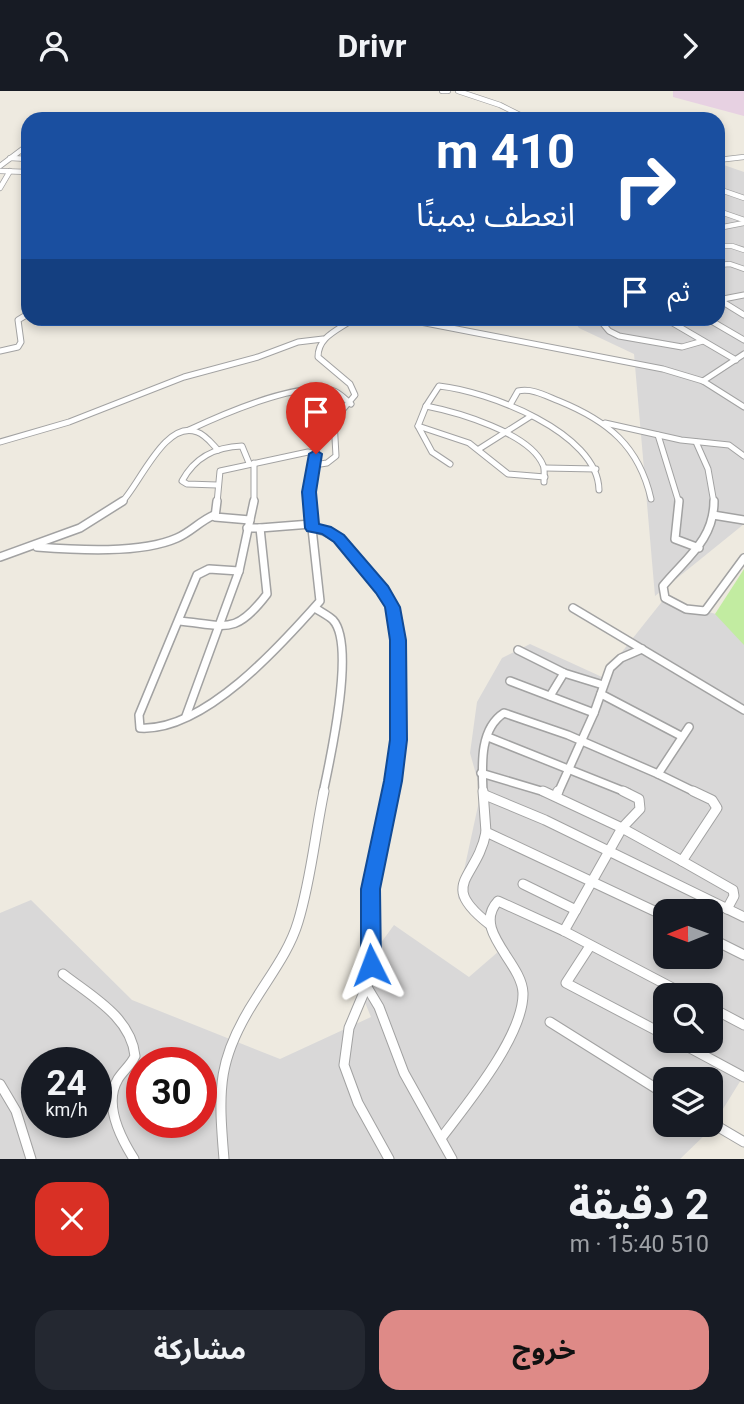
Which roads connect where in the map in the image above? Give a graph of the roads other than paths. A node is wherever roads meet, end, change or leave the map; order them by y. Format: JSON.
{"nodes":[{"id":1,"x":457,"y":91,"type":"edge"},
{"id":2,"x":514,"y":112,"type":"edge"},
{"id":3,"x":21,"y":150,"type":"edge"},
{"id":4,"x":744,"y":157,"type":"edge"},
{"id":5,"x":10,"y":158,"type":"junction"},
{"id":6,"x":21,"y":159,"type":"edge"},
{"id":7,"x":725,"y":159,"type":"edge"},
{"id":8,"x":0,"y":169,"type":"edge"},
{"id":9,"x":10,"y":171,"type":"junction"},
{"id":10,"x":21,"y":172,"type":"edge"},
{"id":11,"x":0,"y":188,"type":"edge"},
{"id":12,"x":725,"y":191,"type":"edge"},
{"id":13,"x":744,"y":198,"type":"edge"},
{"id":14,"x":725,"y":214,"type":"edge"},
{"id":15,"x":744,"y":222,"type":"edge"},
{"id":16,"x":725,"y":226,"type":"edge"},
{"id":17,"x":725,"y":246,"type":"edge"},
{"id":18,"x":744,"y":250,"type":"edge"},
{"id":19,"x":725,"y":264,"type":"edge"},
{"id":20,"x":744,"y":269,"type":"edge"},
{"id":21,"x":744,"y":296,"type":"edge"},
{"id":22,"x":725,"y":299,"type":"edge"},
{"id":23,"x":725,"y":304,"type":"edge"},
{"id":24,"x":744,"y":315,"type":"edge"},
{"id":25,"x":21,"y":318,"type":"edge"},
{"id":26,"x":342,"y":326,"type":"edge"},
{"id":27,"x":442,"y":326,"type":"edge"},
{"id":28,"x":605,"y":326,"type":"edge"},
{"id":29,"x":678,"y":326,"type":"edge"},
{"id":30,"x":720,"y":326,"type":"edge"},
{"id":31,"x":323,"y":339,"type":"junction"},
{"id":32,"x":744,"y":340,"type":"edge"},
{"id":33,"x":703,"y":341,"type":"junction"},
{"id":34,"x":0,"y":351,"type":"edge"},
{"id":35,"x":744,"y":354,"type":"edge"},
{"id":36,"x":736,"y":360,"type":"junction"},
{"id":37,"x":704,"y":381,"type":"junction"},
{"id":38,"x":351,"y":404,"type":"junction"},
{"id":39,"x":426,"y":405,"type":"junction"},
{"id":40,"x":510,"y":405,"type":"junction"},
{"id":41,"x":744,"y":407,"type":"edge"},
{"id":42,"x":531,"y":416,"type":"junction"},
{"id":43,"x":600,"y":422,"type":"junction"},
{"id":44,"x":418,"y":426,"type":"junction"},
{"id":45,"x":189,"y":431,"type":"junction"},
{"id":46,"x":505,"y":432,"type":"junction"},
{"id":47,"x":658,"y":435,"type":"junction"},
{"id":48,"x":0,"y":442,"type":"edge"},
{"id":49,"x":696,"y":442,"type":"junction"},
{"id":50,"x":478,"y":449,"type":"junction"},
{"id":51,"x":218,"y":450,"type":"junction"},
{"id":52,"x":744,"y":456,"type":"edge"},
{"id":53,"x":251,"y":463,"type":"junction"},
{"id":54,"x":450,"y":464,"type":"dead end"},
{"id":55,"x":314,"y":465,"type":"junction"},
{"id":56,"x":545,"y":468,"type":"junction"},
{"id":57,"x":596,"y":470,"type":"junction"},
{"id":58,"x":216,"y":485,"type":"junction"},
{"id":59,"x":599,"y":490,"type":"dead end"},
{"id":60,"x":651,"y":499,"type":"dead end"},
{"id":61,"x":214,"y":515,"type":"junction"},
{"id":62,"x":713,"y":515,"type":"junction"},
{"id":63,"x":250,"y":520,"type":"junction"},
{"id":64,"x":744,"y":520,"type":"edge"},
{"id":65,"x":312,"y":526,"type":"junction"},
{"id":66,"x":260,"y":528,"type":"junction"},
{"id":67,"x":247,"y":529,"type":"junction"},
{"id":68,"x":33,"y":546,"type":"junction"},
{"id":69,"x":699,"y":548,"type":"junction"},
{"id":70,"x":0,"y":557,"type":"edge"},
{"id":71,"x":744,"y":558,"type":"edge"},
{"id":72,"x":239,"y":571,"type":"junction"},
{"id":73,"x":315,"y":608,"type":"junction"},
{"id":74,"x":573,"y":608,"type":"dead end"},
{"id":75,"x":180,"y":621,"type":"junction"},
{"id":76,"x":221,"y":626,"type":"junction"},
{"id":77,"x":642,"y":649,"type":"junction"},
{"id":78,"x":518,"y":650,"type":"dead end"},
{"id":79,"x":564,"y":673,"type":"junction"},
{"id":80,"x":510,"y":681,"type":"dead end"},
{"id":81,"x":602,"y":689,"type":"junction"},
{"id":82,"x":550,"y":696,"type":"junction"},
{"id":83,"x":744,"y":710,"type":"edge"},
{"id":84,"x":594,"y":713,"type":"junction"},
{"id":85,"x":186,"y":716,"type":"junction"},
{"id":86,"x":689,"y":727,"type":"dead end"},
{"id":87,"x":681,"y":736,"type":"junction"},
{"id":88,"x":488,"y":737,"type":"junction"},
{"id":89,"x":580,"y":741,"type":"junction"},
{"id":90,"x":567,"y":769,"type":"junction"},
{"id":91,"x":481,"y":773,"type":"junction"},
{"id":92,"x":659,"y":773,"type":"junction"},
{"id":93,"x":485,"y":795,"type":"junction"},
{"id":94,"x":556,"y":796,"type":"junction"},
{"id":95,"x":622,"y":828,"type":"junction"},
{"id":96,"x":486,"y":832,"type":"junction"},
{"id":97,"x":611,"y":852,"type":"junction"},
{"id":98,"x":682,"y":861,"type":"junction"},
{"id":99,"x":594,"y":881,"type":"junction"},
{"id":100,"x":523,"y":884,"type":"dead end"},
{"id":101,"x":727,"y":909,"type":"junction"},
{"id":102,"x":576,"y":910,"type":"junction"},
{"id":103,"x":653,"y":910,"type":"edge"},
{"id":104,"x":744,"y":917,"type":"edge"},
{"id":105,"x":489,"y":924,"type":"junction"},
{"id":106,"x":564,"y":931,"type":"junction"},
{"id":107,"x":723,"y":944,"type":"edge"},
{"id":108,"x":590,"y":946,"type":"junction"},
{"id":109,"x":744,"y":954,"type":"edge"},
{"id":110,"x":63,"y":974,"type":"dead end"},
{"id":111,"x":663,"y":983,"type":"edge"},
{"id":112,"x":367,"y":987,"type":"junction"},
{"id":113,"x":723,"y":1014,"type":"edge"},
{"id":114,"x":550,"y":1022,"type":"dead end"},
{"id":115,"x":744,"y":1025,"type":"edge"},
{"id":116,"x":653,"y":1029,"type":"edge"},
{"id":117,"x":699,"y":1053,"type":"edge"},
{"id":118,"x":744,"y":1077,"type":"edge"},
{"id":119,"x":0,"y":1084,"type":"edge"},
{"id":120,"x":653,"y":1086,"type":"edge"},
{"id":121,"x":723,"y":1130,"type":"edge"},
{"id":122,"x":442,"y":1137,"type":"junction"},
{"id":123,"x":744,"y":1142,"type":"edge"},
{"id":124,"x":450,"y":1158,"type":"edge"},
{"id":125,"x":31,"y":1159,"type":"edge"},
{"id":126,"x":134,"y":1159,"type":"edge"},
{"id":127,"x":224,"y":1159,"type":"edge"},
{"id":128,"x":389,"y":1159,"type":"edge"}],
"edges":[{"from":1,"to":2,"type":"street"},
{"from":3,"to":5,"type":"street"},
{"from":4,"to":7,"type":"street"},
{"from":5,"to":6,"type":"street"},
{"from":5,"to":8,"type":"street"},
{"from":8,"to":9,"type":"street"},
{"from":9,"to":10,"type":"street"},
{"from":9,"to":11,"type":"street"},
{"from":12,"to":13,"type":"street"},
{"from":14,"to":15,"type":"street"},
{"from":15,"to":16,"type":"street"},
{"from":17,"to":18,"type":"street"},
{"from":19,"to":20,"type":"street"},
{"from":21,"to":22,"type":"street"},
{"from":23,"to":24,"type":"street"},
{"from":25,"to":34,"type":"street"},
{"from":26,"to":31,"type":"street"},
{"from":27,"to":37,"type":"street"},
{"from":28,"to":33,"type":"street"},
{"from":29,"to":33,"type":"street"},
{"from":30,"to":32,"type":"street"},
{"from":31,"to":38,"type":"street"},
{"from":31,"to":48,"type":"street"},
{"from":33,"to":36,"type":"street"},
{"from":35,"to":36,"type":"street"},
{"from":36,"to":37,"type":"street"},
{"from":37,"to":41,"type":"street"},
{"from":38,"to":45,"type":"street"},
{"from":38,"to":55,"type":"street"},
{"from":39,"to":40,"type":"street"},
{"from":39,"to":44,"type":"street"},
{"from":39,"to":46,"type":"street"},
{"from":40,"to":42,"type":"street"},
{"from":40,"to":43,"type":"street"},
{"from":42,"to":46,"type":"street"},
{"from":42,"to":57,"type":"street"},
{"from":43,"to":47,"type":"street"},
{"from":43,"to":60,"type":"street"},
{"from":44,"to":50,"type":"street"},
{"from":44,"to":54,"type":"street"},
{"from":45,"to":51,"type":"street"},
{"from":45,"to":68,"type":"street"},
{"from":46,"to":50,"type":"street"},
{"from":46,"to":56,"type":"street"},
{"from":47,"to":49,"type":"street"},
{"from":47,"to":69,"type":"street"},
{"from":49,"to":52,"type":"street"},
{"from":49,"to":62,"type":"street"},
{"from":50,"to":56,"type":"street"},
{"from":51,"to":53,"type":"street"},
{"from":51,"to":58,"type":"street"},
{"from":53,"to":55,"type":"street"},
{"from":53,"to":58,"type":"street"},
{"from":53,"to":63,"type":"street"},
{"from":55,"to":65,"type":"street"},
{"from":56,"to":57,"type":"street"},
{"from":57,"to":59,"type":"street"},
{"from":58,"to":61,"type":"street"},
{"from":61,"to":63,"type":"street"},
{"from":61,"to":68,"type":"street"},
{"from":62,"to":64,"type":"street"},
{"from":62,"to":69,"type":"street"},
{"from":63,"to":67,"type":"street"},
{"from":65,"to":66,"type":"street"},
{"from":65,"to":73,"type":"street"},
{"from":65,"to":112,"type":"street"},
{"from":66,"to":67,"type":"street"},
{"from":66,"to":76,"type":"street"},
{"from":67,"to":72,"type":"street"},
{"from":68,"to":70,"type":"street"},
{"from":69,"to":71,"type":"street"},
{"from":72,"to":75,"type":"street"},
{"from":72,"to":76,"type":"street"},
{"from":73,"to":85,"type":"street"},
{"from":73,"to":127,"type":"street"},
{"from":74,"to":77,"type":"street"},
{"from":75,"to":76,"type":"street"},
{"from":75,"to":85,"type":"street"},
{"from":76,"to":85,"type":"street"},
{"from":77,"to":81,"type":"street"},
{"from":77,"to":83,"type":"street"},
{"from":78,"to":79,"type":"street"},
{"from":79,"to":81,"type":"street"},
{"from":79,"to":82,"type":"street"},
{"from":80,"to":82,"type":"street"},
{"from":81,"to":84,"type":"street"},
{"from":81,"to":87,"type":"street"},
{"from":82,"to":84,"type":"street"},
{"from":84,"to":89,"type":"street"},
{"from":86,"to":87,"type":"street"},
{"from":87,"to":92,"type":"street"},
{"from":88,"to":89,"type":"street"},
{"from":88,"to":90,"type":"street"},
{"from":88,"to":91,"type":"street"},
{"from":89,"to":90,"type":"street"},
{"from":89,"to":92,"type":"street"},
{"from":90,"to":94,"type":"street"},
{"from":90,"to":95,"type":"street"},
{"from":91,"to":93,"type":"street"},
{"from":91,"to":94,"type":"street"},
{"from":92,"to":98,"type":"street"},
{"from":93,"to":96,"type":"street"},
{"from":93,"to":97,"type":"street"},
{"from":94,"to":95,"type":"street"},
{"from":95,"to":97,"type":"street"},
{"from":95,"to":98,"type":"street"},
{"from":96,"to":99,"type":"street"},
{"from":96,"to":105,"type":"street"},
{"from":97,"to":99,"type":"street"},
{"from":97,"to":101,"type":"street"},
{"from":98,"to":101,"type":"street"},
{"from":99,"to":102,"type":"street"},
{"from":99,"to":103,"type":"street"},
{"from":100,"to":102,"type":"street"},
{"from":101,"to":104,"type":"street"},
{"from":102,"to":106,"type":"street"},
{"from":105,"to":106,"type":"street"},
{"from":105,"to":122,"type":"street"},
{"from":106,"to":108,"type":"street"},
{"from":107,"to":109,"type":"street"},
{"from":108,"to":111,"type":"street"},
{"from":108,"to":116,"type":"street"},
{"from":110,"to":126,"type":"street"},
{"from":112,"to":122,"type":"street"},
{"from":112,"to":128,"type":"street"},
{"from":113,"to":115,"type":"street"},
{"from":114,"to":120,"type":"street"},
{"from":117,"to":118,"type":"street"},
{"from":119,"to":125,"type":"street"},
{"from":121,"to":123,"type":"street"},
{"from":122,"to":124,"type":"street"}]}
